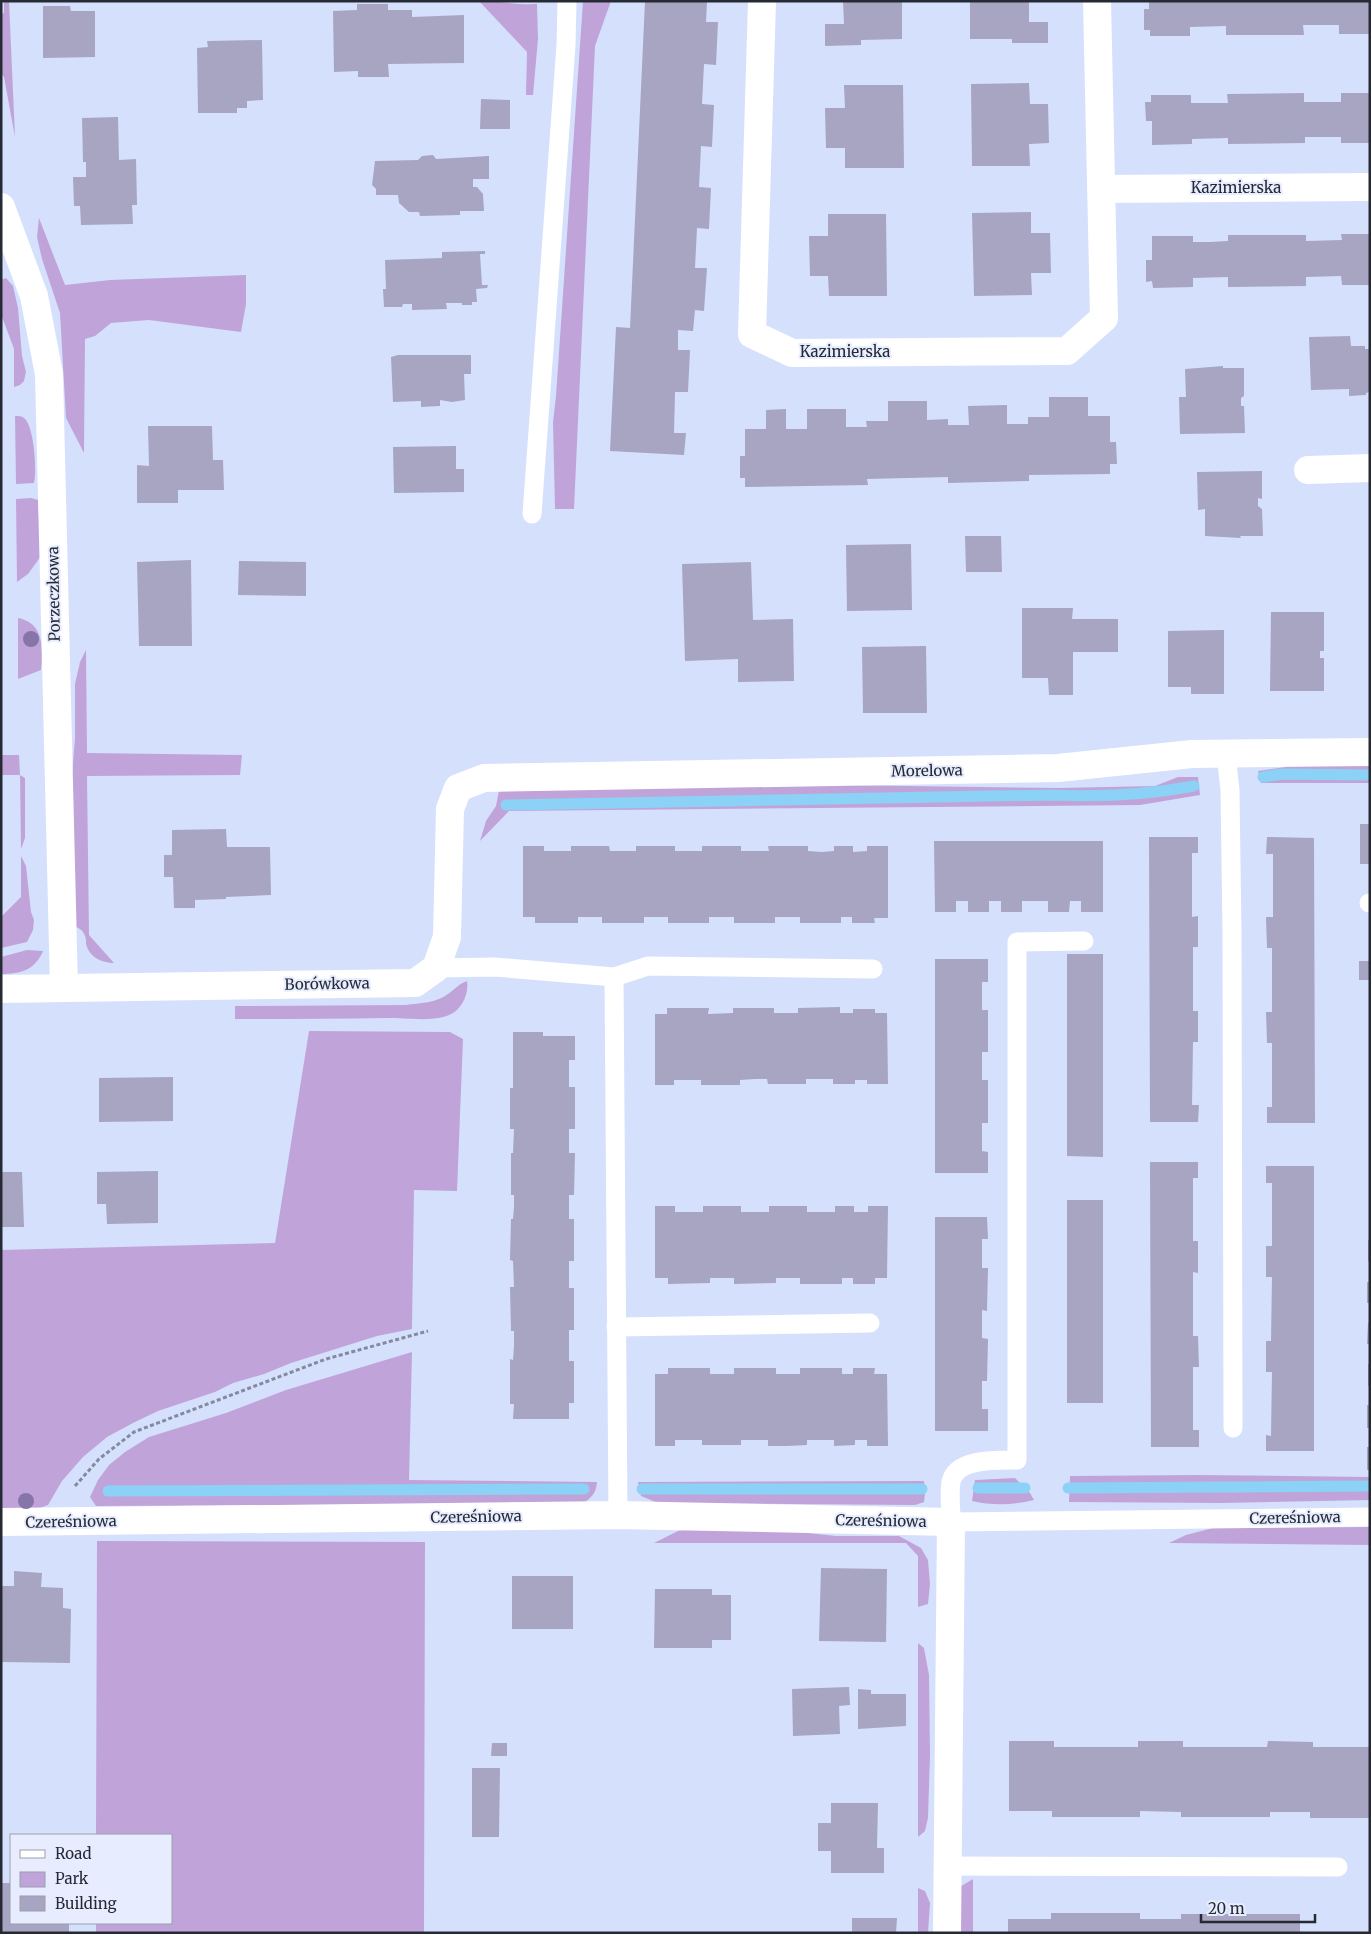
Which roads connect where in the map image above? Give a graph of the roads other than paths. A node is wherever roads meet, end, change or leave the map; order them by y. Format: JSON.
{"nodes":[{"id":1,"x":566,"y":1,"type":"edge"},
{"id":2,"x":762,"y":1,"type":"edge"},
{"id":3,"x":1097,"y":1,"type":"edge"},
{"id":4,"x":1370,"y":187,"type":"edge"},
{"id":5,"x":1102,"y":189,"type":"junction"},
{"id":6,"x":1,"y":207,"type":"edge"},
{"id":7,"x":1370,"y":468,"type":"edge"},
{"id":8,"x":1308,"y":470,"type":"dead end"},
{"id":9,"x":532,"y":514,"type":"dead end"},
{"id":10,"x":1370,"y":752,"type":"edge"},
{"id":11,"x":1226,"y":754,"type":"junction"},
{"id":12,"x":1084,"y":941,"type":"dead end"},
{"id":13,"x":436,"y":968,"type":"junction"},
{"id":14,"x":873,"y":969,"type":"dead end"},
{"id":15,"x":614,"y":977,"type":"junction"},
{"id":16,"x":64,"y":988,"type":"junction"},
{"id":17,"x":1,"y":990,"type":"edge"},
{"id":18,"x":870,"y":1323,"type":"dead end"},
{"id":19,"x":616,"y":1326,"type":"junction"},
{"id":20,"x":1233,"y":1428,"type":"dead end"},
{"id":21,"x":618,"y":1515,"type":"junction"},
{"id":22,"x":1370,"y":1517,"type":"edge"},
{"id":23,"x":1,"y":1522,"type":"edge"},
{"id":24,"x":951,"y":1522,"type":"junction"},
{"id":25,"x":948,"y":1866,"type":"junction"},
{"id":26,"x":1338,"y":1866,"type":"dead end"},
{"id":27,"x":947,"y":1933,"type":"edge"}],
"edges":[{"from":1,"to":9,"type":"lane"},
{"from":2,"to":5,"type":"street","name":"Kazimierska"},
{"from":3,"to":5,"type":"street","name":"Kazimierska"},
{"from":4,"to":5,"type":"street","name":"Kazimierska"},
{"from":6,"to":16,"type":"street","name":"Porzeczkowa"},
{"from":7,"to":8,"type":"street"},
{"from":10,"to":11,"type":"street","name":"Morelowa"},
{"from":11,"to":13,"type":"street","name":"Morelowa"},
{"from":11,"to":20,"type":"lane"},
{"from":12,"to":24,"type":"lane"},
{"from":13,"to":15,"type":"lane"},
{"from":13,"to":16,"type":"street","name":"Borówkowa"},
{"from":14,"to":15,"type":"lane"},
{"from":15,"to":19,"type":"lane"},
{"from":16,"to":17,"type":"street","name":"Borówkowa"},
{"from":18,"to":19,"type":"lane"},
{"from":19,"to":21,"type":"lane"},
{"from":21,"to":23,"type":"street","name":"Czereśniowa"},
{"from":21,"to":24,"type":"street","name":"Czereśniowa"},
{"from":22,"to":24,"type":"lane","name":"Czereśniowa"},
{"from":24,"to":25,"type":"street"},
{"from":25,"to":26,"type":"lane"},
{"from":25,"to":27,"type":"street"}]}
